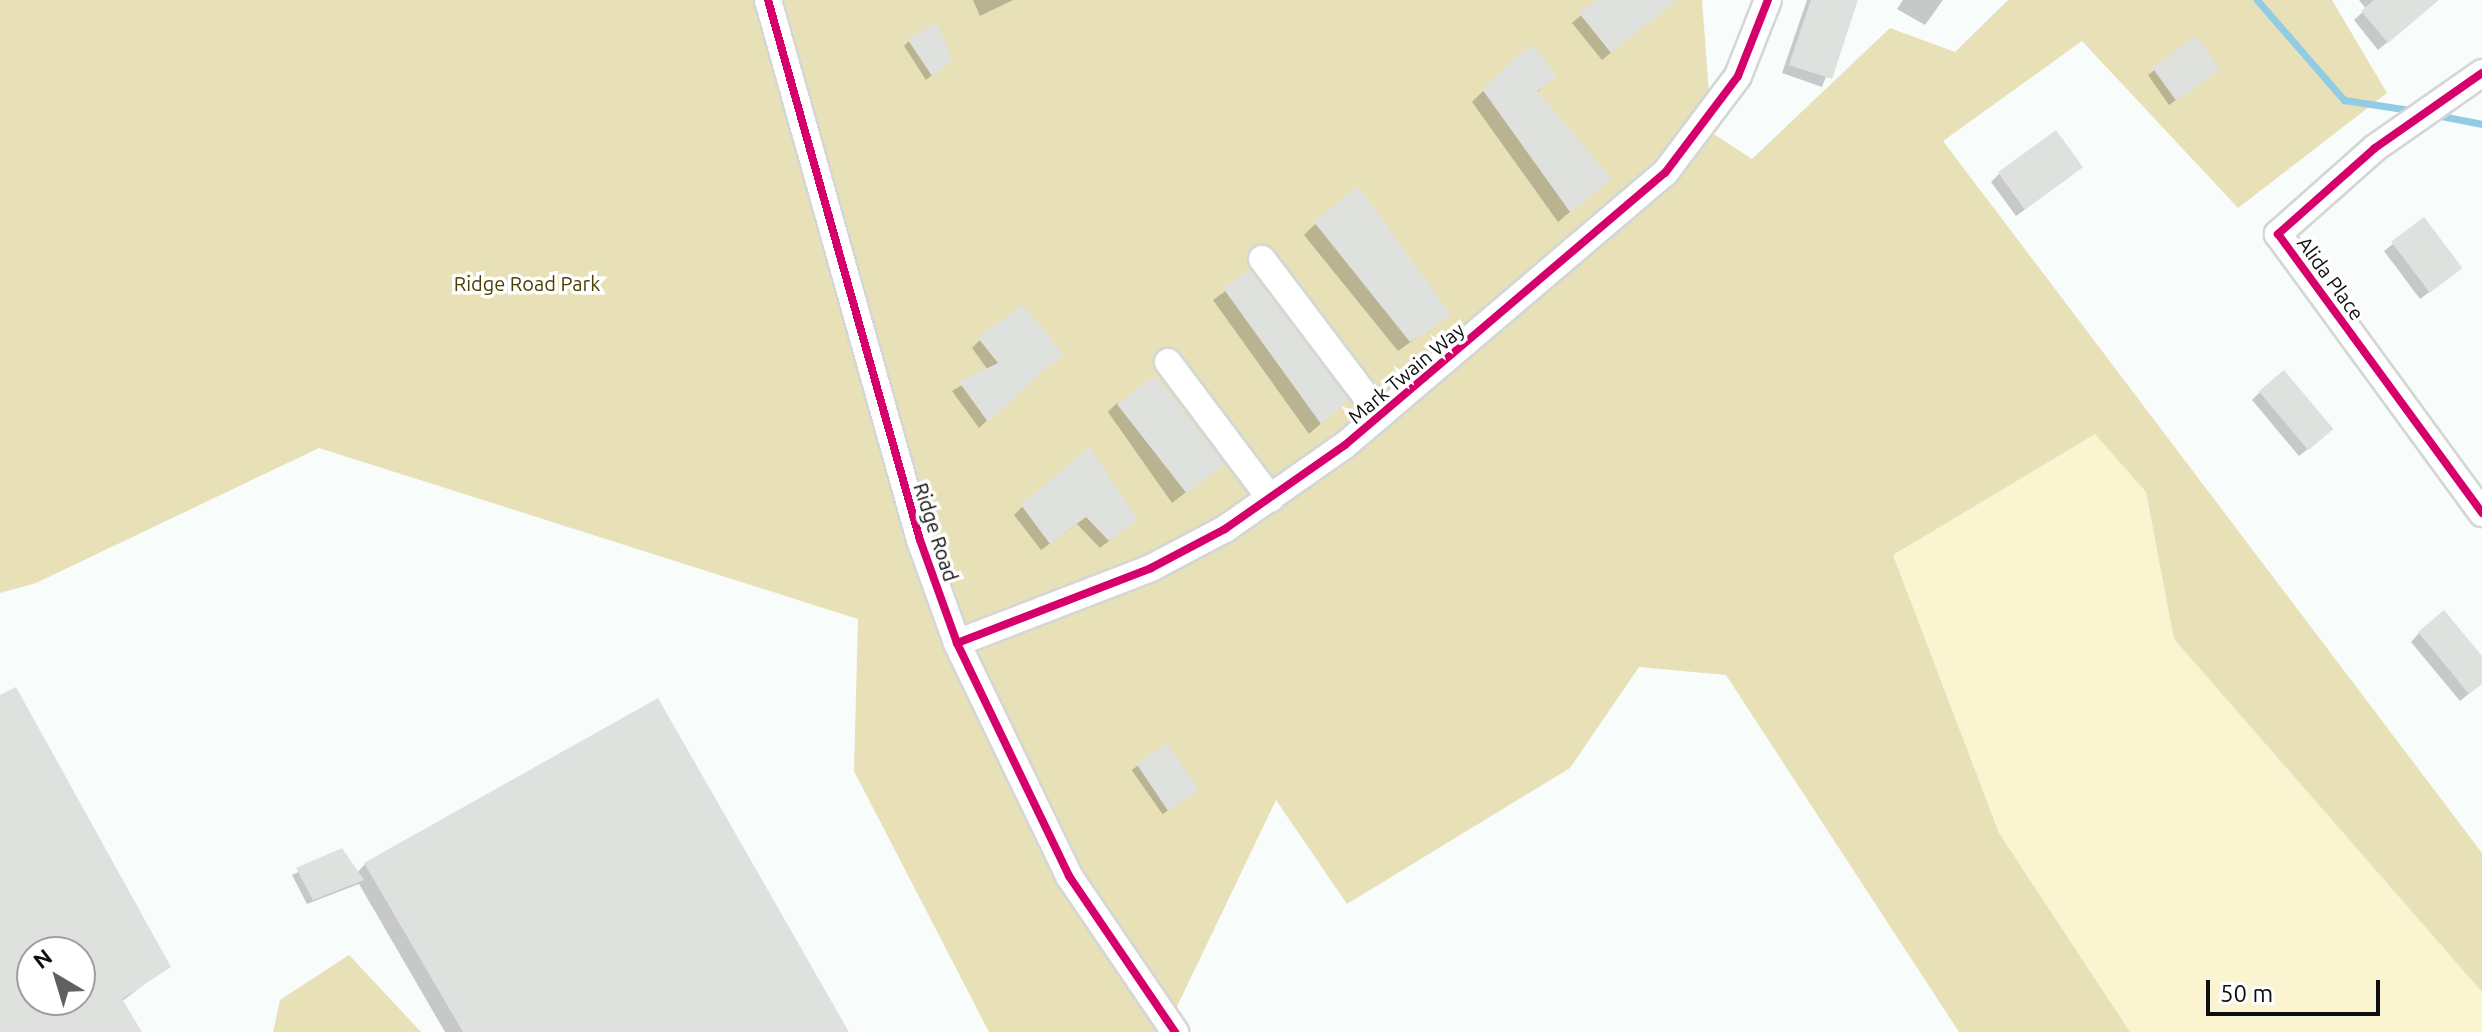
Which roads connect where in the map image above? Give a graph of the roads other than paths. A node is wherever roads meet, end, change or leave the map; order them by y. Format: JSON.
{"nodes":[{"id":1,"x":768,"y":0,"type":"edge"},
{"id":2,"x":1768,"y":0,"type":"edge"},
{"id":3,"x":2482,"y":73,"type":"edge"},
{"id":4,"x":1262,"y":259,"type":"dead end"},
{"id":5,"x":1168,"y":362,"type":"dead end"},
{"id":6,"x":1380,"y":415,"type":"junction"},
{"id":7,"x":1271,"y":499,"type":"junction"},
{"id":8,"x":2482,"y":513,"type":"edge"},
{"id":9,"x":957,"y":643,"type":"junction"},
{"id":10,"x":1175,"y":1032,"type":"edge"}],
"edges":[{"from":1,"to":9,"type":"street","name":"Ridge Road"},
{"from":2,"to":6,"type":"street","name":"Mark Twain Way"},
{"from":3,"to":8,"type":"street","name":"Alida Place"},
{"from":4,"to":6,"type":"street"},
{"from":5,"to":7,"type":"street"},
{"from":6,"to":7,"type":"street","name":"Mark Twain Way"},
{"from":7,"to":9,"type":"street","name":"Mark Twain Way"},
{"from":9,"to":10,"type":"street","name":"Ridge Road"}]}
